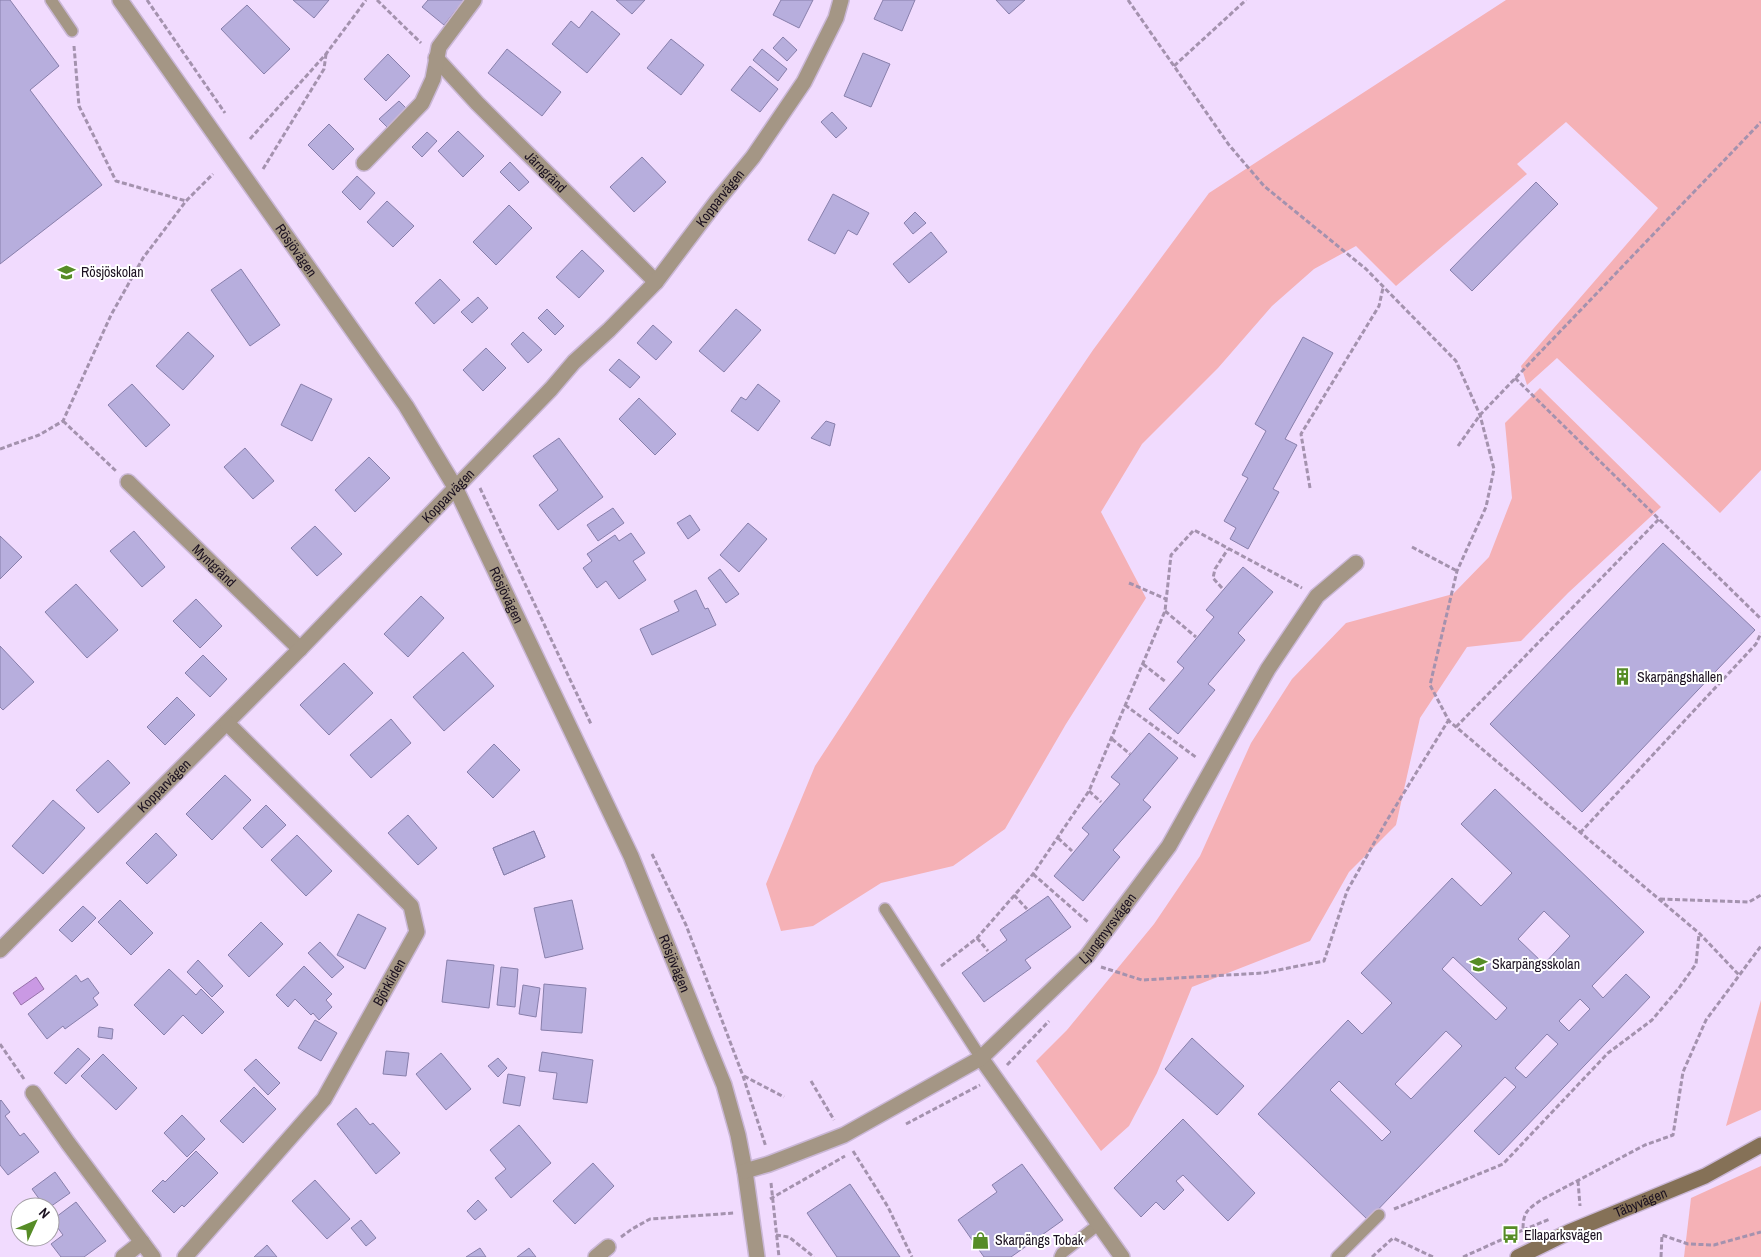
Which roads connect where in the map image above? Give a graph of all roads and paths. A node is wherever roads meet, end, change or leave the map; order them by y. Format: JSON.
{"nodes":[{"id":1,"x":50,"y":0,"type":"edge"},
{"id":2,"x":120,"y":0,"type":"edge"},
{"id":3,"x":366,"y":0,"type":"edge"},
{"id":4,"x":377,"y":0,"type":"edge"},
{"id":5,"x":474,"y":0,"type":"edge"},
{"id":6,"x":841,"y":0,"type":"edge"},
{"id":7,"x":1128,"y":0,"type":"edge"},
{"id":8,"x":1246,"y":0,"type":"edge"},
{"id":9,"x":72,"y":32,"type":"joint"},
{"id":10,"x":326,"y":54,"type":"junction"},
{"id":11,"x":436,"y":58,"type":"junction"},
{"id":12,"x":1174,"y":66,"type":"junction"},
{"id":13,"x":1761,"y":122,"type":"edge"},
{"id":14,"x":250,"y":139,"type":"dead end"},
{"id":15,"x":364,"y":163,"type":"dead end"},
{"id":16,"x":263,"y":169,"type":"dead end"},
{"id":17,"x":213,"y":174,"type":"dead end"},
{"id":18,"x":186,"y":201,"type":"junction"},
{"id":19,"x":656,"y":282,"type":"junction"},
{"id":20,"x":1383,"y":287,"type":"junction"},
{"id":21,"x":1515,"y":378,"type":"junction"},
{"id":22,"x":1480,"y":415,"type":"junction"},
{"id":23,"x":63,"y":421,"type":"junction"},
{"id":24,"x":1458,"y":446,"type":"dead end"},
{"id":25,"x":0,"y":449,"type":"edge"},
{"id":26,"x":128,"y":482,"type":"joint"},
{"id":27,"x":456,"y":487,"type":"junction"},
{"id":28,"x":1310,"y":488,"type":"dead end"},
{"id":29,"x":1658,"y":519,"type":"junction"},
{"id":30,"x":1412,"y":547,"type":"dead end"},
{"id":31,"x":1228,"y":549,"type":"junction"},
{"id":32,"x":1356,"y":563,"type":"dead end"},
{"id":33,"x":1457,"y":571,"type":"junction"},
{"id":34,"x":1129,"y":584,"type":"dead end"},
{"id":35,"x":1222,"y":588,"type":"dead end"},
{"id":36,"x":1317,"y":596,"type":"junction"},
{"id":37,"x":1166,"y":599,"type":"junction"},
{"id":38,"x":1165,"y":611,"type":"junction"},
{"id":39,"x":1761,"y":619,"type":"edge"},
{"id":40,"x":1761,"y":634,"type":"edge"},
{"id":41,"x":1196,"y":637,"type":"dead end"},
{"id":42,"x":300,"y":649,"type":"junction"},
{"id":43,"x":1143,"y":664,"type":"junction"},
{"id":44,"x":1166,"y":682,"type":"dead end"},
{"id":45,"x":1125,"y":706,"type":"junction"},
{"id":46,"x":1448,"y":720,"type":"junction"},
{"id":47,"x":227,"y":723,"type":"junction"},
{"id":48,"x":1456,"y":727,"type":"junction"},
{"id":49,"x":1112,"y":739,"type":"junction"},
{"id":50,"x":1130,"y":754,"type":"dead end"},
{"id":51,"x":1212,"y":769,"type":"junction"},
{"id":52,"x":1089,"y":791,"type":"junction"},
{"id":53,"x":1101,"y":802,"type":"dead end"},
{"id":54,"x":1580,"y":833,"type":"junction"},
{"id":55,"x":1058,"y":838,"type":"junction"},
{"id":56,"x":1072,"y":851,"type":"dead end"},
{"id":57,"x":1033,"y":874,"type":"junction"},
{"id":58,"x":1014,"y":895,"type":"junction"},
{"id":59,"x":1761,"y":895,"type":"edge"},
{"id":60,"x":1659,"y":900,"type":"junction"},
{"id":61,"x":885,"y":909,"type":"dead end"},
{"id":62,"x":1027,"y":909,"type":"dead end"},
{"id":63,"x":1103,"y":934,"type":"junction"},
{"id":64,"x":1700,"y":934,"type":"junction"},
{"id":65,"x":977,"y":938,"type":"junction"},
{"id":66,"x":1761,"y":946,"type":"edge"},
{"id":67,"x":0,"y":950,"type":"edge"},
{"id":68,"x":988,"y":951,"type":"dead end"},
{"id":69,"x":1087,"y":956,"type":"junction"},
{"id":70,"x":1739,"y":975,"type":"junction"},
{"id":71,"x":928,"y":976,"type":"junction"},
{"id":72,"x":0,"y":1044,"type":"edge"},
{"id":73,"x":981,"y":1058,"type":"junction"},
{"id":74,"x":744,"y":1076,"type":"dead end"},
{"id":75,"x":811,"y":1080,"type":"dead end"},
{"id":76,"x":33,"y":1093,"type":"joint"},
{"id":77,"x":784,"y":1097,"type":"dead end"},
{"id":78,"x":844,"y":1135,"type":"junction"},
{"id":79,"x":1761,"y":1145,"type":"edge"},
{"id":80,"x":745,"y":1171,"type":"junction"},
{"id":81,"x":1578,"y":1181,"type":"junction"},
{"id":82,"x":771,"y":1183,"type":"dead end"},
{"id":83,"x":1580,"y":1206,"type":"dead end"},
{"id":84,"x":736,"y":1213,"type":"dead end"},
{"id":85,"x":1379,"y":1215,"type":"joint"},
{"id":86,"x":1099,"y":1224,"type":"junction"},
{"id":87,"x":1761,"y":1232,"type":"edge"},
{"id":88,"x":776,"y":1235,"type":"junction"},
{"id":89,"x":142,"y":1242,"type":"junction"},
{"id":90,"x":608,"y":1247,"type":"joint"},
{"id":91,"x":122,"y":1257,"type":"edge"},
{"id":92,"x":153,"y":1257,"type":"edge"},
{"id":93,"x":184,"y":1257,"type":"edge"},
{"id":94,"x":596,"y":1257,"type":"edge"},
{"id":95,"x":757,"y":1257,"type":"edge"},
{"id":96,"x":779,"y":1257,"type":"edge"},
{"id":97,"x":814,"y":1257,"type":"edge"},
{"id":98,"x":912,"y":1257,"type":"edge"},
{"id":99,"x":1060,"y":1257,"type":"edge"},
{"id":100,"x":1122,"y":1257,"type":"edge"},
{"id":101,"x":1336,"y":1257,"type":"edge"},
{"id":102,"x":1372,"y":1257,"type":"edge"},
{"id":103,"x":1434,"y":1257,"type":"edge"},
{"id":104,"x":1463,"y":1257,"type":"edge"},
{"id":105,"x":1518,"y":1257,"type":"edge"},
{"id":106,"x":1661,"y":1257,"type":"edge"}],
"edges":[{"from":1,"to":9,"type":"lane"},
{"from":2,"to":27,"type":"street","name":"Rösjövägen"},
{"from":3,"to":10,"type":"path"},
{"from":4,"to":11,"type":"path"},
{"from":5,"to":11,"type":"street"},
{"from":6,"to":19,"type":"street","name":"Kopparvägen"},
{"from":7,"to":12,"type":"path"},
{"from":8,"to":12,"type":"path"},
{"from":9,"to":18,"type":"path"},
{"from":10,"to":14,"type":"path"},
{"from":10,"to":16,"type":"path"},
{"from":11,"to":15,"type":"street"},
{"from":11,"to":19,"type":"street","name":"Järngränd"},
{"from":12,"to":20,"type":"path"},
{"from":13,"to":21,"type":"path"},
{"from":17,"to":18,"type":"path"},
{"from":18,"to":23,"type":"path"},
{"from":19,"to":27,"type":"street","name":"Kopparvägen"},
{"from":20,"to":22,"type":"path"},
{"from":20,"to":28,"type":"path"},
{"from":21,"to":22,"type":"path"},
{"from":21,"to":29,"type":"path"},
{"from":22,"to":24,"type":"path"},
{"from":22,"to":33,"type":"path"},
{"from":23,"to":25,"type":"path"},
{"from":23,"to":26,"type":"path"},
{"from":26,"to":42,"type":"street","name":"Myntgränd"},
{"from":27,"to":42,"type":"street","name":"Kopparvägen"},
{"from":27,"to":80,"type":"street","name":"Rösjövägen"},
{"from":29,"to":39,"type":"path"},
{"from":29,"to":48,"type":"path"},
{"from":30,"to":33,"type":"path"},
{"from":31,"to":35,"type":"path"},
{"from":31,"to":36,"type":"path"},
{"from":31,"to":37,"type":"path"},
{"from":32,"to":36,"type":"street","name":"Ljungmyrsvägen"},
{"from":33,"to":46,"type":"path"},
{"from":34,"to":37,"type":"path"},
{"from":36,"to":51,"type":"street","name":"Ljungmyrsvägen"},
{"from":37,"to":38,"type":"path"},
{"from":38,"to":41,"type":"path"},
{"from":38,"to":43,"type":"path"},
{"from":40,"to":54,"type":"path"},
{"from":42,"to":47,"type":"street","name":"Kopparvägen"},
{"from":43,"to":44,"type":"path"},
{"from":43,"to":45,"type":"path"},
{"from":45,"to":49,"type":"path"},
{"from":45,"to":51,"type":"path"},
{"from":46,"to":48,"type":"path"},
{"from":46,"to":69,"type":"path"},
{"from":47,"to":67,"type":"street","name":"Kopparvägen"},
{"from":47,"to":93,"type":"street","name":"Björkliden"},
{"from":48,"to":54,"type":"path"},
{"from":49,"to":50,"type":"path"},
{"from":49,"to":52,"type":"path"},
{"from":51,"to":63,"type":"street","name":"Ljungmyrsvägen"},
{"from":52,"to":53,"type":"path"},
{"from":52,"to":55,"type":"path"},
{"from":54,"to":60,"type":"path"},
{"from":55,"to":56,"type":"path"},
{"from":55,"to":57,"type":"path"},
{"from":57,"to":58,"type":"path"},
{"from":57,"to":63,"type":"path"},
{"from":58,"to":62,"type":"path"},
{"from":58,"to":65,"type":"path"},
{"from":59,"to":60,"type":"path"},
{"from":60,"to":64,"type":"path"},
{"from":61,"to":71,"type":"lane"},
{"from":63,"to":69,"type":"street","name":"Ljungmyrsvägen"},
{"from":64,"to":70,"type":"path"},
{"from":64,"to":85,"type":"path"},
{"from":65,"to":68,"type":"path"},
{"from":65,"to":71,"type":"path"},
{"from":66,"to":70,"type":"path"},
{"from":69,"to":73,"type":"street","name":"Ljungmyrsvägen"},
{"from":70,"to":81,"type":"path"},
{"from":71,"to":73,"type":"lane"},
{"from":72,"to":76,"type":"path"},
{"from":73,"to":78,"type":"street","name":"Ljungmyrsvägen"},
{"from":73,"to":86,"type":"street"},
{"from":74,"to":77,"type":"path"},
{"from":75,"to":78,"type":"path"},
{"from":76,"to":89,"type":"street"},
{"from":78,"to":80,"type":"street","name":"Ljungmyrsvägen"},
{"from":78,"to":98,"type":"path"},
{"from":79,"to":105,"type":"main road","name":"Täbyvägen"},
{"from":80,"to":95,"type":"street","name":"Rösjövägen"},
{"from":81,"to":83,"type":"path"},
{"from":81,"to":104,"type":"path"},
{"from":82,"to":88,"type":"path"},
{"from":84,"to":90,"type":"path"},
{"from":85,"to":101,"type":"lane"},
{"from":86,"to":99,"type":"lane"},
{"from":86,"to":100,"type":"street"},
{"from":87,"to":106,"type":"path"},
{"from":88,"to":96,"type":"path"},
{"from":88,"to":97,"type":"path"},
{"from":89,"to":91,"type":"street"},
{"from":89,"to":92,"type":"street"},
{"from":90,"to":94,"type":"street"},
{"from":102,"to":103,"type":"path"}]}
